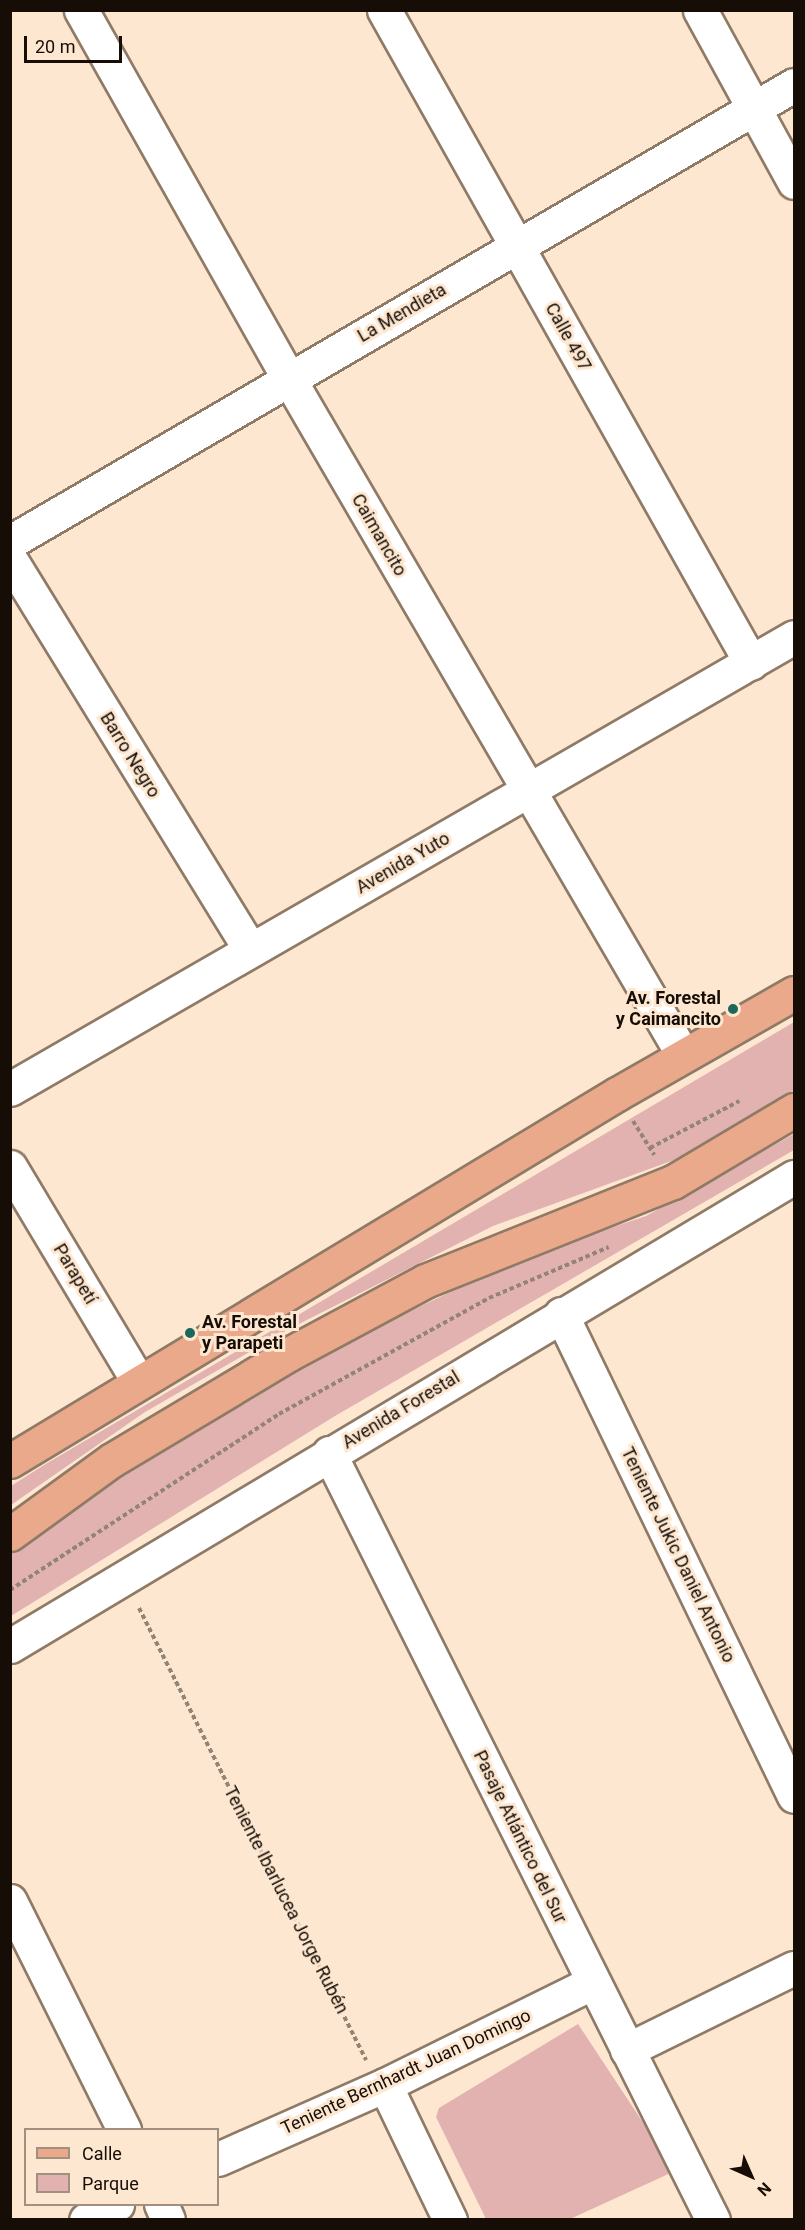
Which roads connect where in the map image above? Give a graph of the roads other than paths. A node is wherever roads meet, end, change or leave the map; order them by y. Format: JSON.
{"nodes":[{"id":1,"x":81,"y":10,"type":"edge"},
{"id":2,"x":384,"y":10,"type":"edge"},
{"id":3,"x":700,"y":10,"type":"edge"},
{"id":4,"x":795,"y":85,"type":"edge"},
{"id":5,"x":754,"y":109,"type":"junction"},
{"id":6,"x":795,"y":182,"type":"edge"},
{"id":7,"x":517,"y":246,"type":"junction"},
{"id":8,"x":289,"y":379,"type":"junction"},
{"id":9,"x":10,"y":542,"type":"edge"},
{"id":10,"x":10,"y":559,"type":"edge"},
{"id":11,"x":795,"y":637,"type":"edge"},
{"id":12,"x":751,"y":663,"type":"junction"},
{"id":13,"x":529,"y":792,"type":"junction"},
{"id":14,"x":250,"y":950,"type":"junction"},
{"id":15,"x":795,"y":993,"type":"edge"},
{"id":16,"x":683,"y":1055,"type":"junction"},
{"id":17,"x":10,"y":1089,"type":"edge"},
{"id":18,"x":795,"y":1110,"type":"edge"},
{"id":19,"x":10,"y":1167,"type":"edge"},
{"id":20,"x":795,"y":1178,"type":"edge"},
{"id":21,"x":561,"y":1314,"type":"junction"},
{"id":22,"x":138,"y":1381,"type":"junction"},
{"id":23,"x":329,"y":1453,"type":"junction"},
{"id":24,"x":10,"y":1461,"type":"edge"},
{"id":25,"x":10,"y":1534,"type":"edge"},
{"id":26,"x":10,"y":1646,"type":"edge"},
{"id":27,"x":791,"y":1782,"type":"edge"},
{"id":28,"x":10,"y":1901,"type":"edge"},
{"id":29,"x":795,"y":1968,"type":"edge"},
{"id":30,"x":592,"y":1982,"type":"junction"},
{"id":31,"x":627,"y":2050,"type":"junction"},
{"id":32,"x":385,"y":2085,"type":"junction"},
{"id":33,"x":123,"y":2128,"type":"edge"},
{"id":34,"x":219,"y":2159,"type":"edge"},
{"id":35,"x":115,"y":2206,"type":"edge"},
{"id":36,"x":161,"y":2206,"type":"edge"},
{"id":37,"x":86,"y":2220,"type":"edge"},
{"id":38,"x":168,"y":2220,"type":"edge"},
{"id":39,"x":450,"y":2220,"type":"edge"},
{"id":40,"x":713,"y":2220,"type":"edge"}],
"edges":[{"from":1,"to":8,"type":"street","name":"Caimancito"},
{"from":2,"to":7,"type":"street","name":"Calle 497"},
{"from":3,"to":5,"type":"street"},
{"from":4,"to":5,"type":"street","name":"La Mendieta"},
{"from":5,"to":6,"type":"street"},
{"from":5,"to":7,"type":"street","name":"La Mendieta"},
{"from":7,"to":8,"type":"street","name":"La Mendieta"},
{"from":7,"to":12,"type":"street","name":"Calle 497"},
{"from":8,"to":9,"type":"street","name":"La Mendieta"},
{"from":8,"to":13,"type":"street","name":"Caimancito"},
{"from":10,"to":14,"type":"street","name":"Barro Negro"},
{"from":11,"to":12,"type":"street","name":"Avenida Yuto"},
{"from":12,"to":13,"type":"street","name":"Avenida Yuto"},
{"from":13,"to":14,"type":"street","name":"Avenida Yuto"},
{"from":13,"to":16,"type":"street","name":"Caimancito"},
{"from":14,"to":17,"type":"street","name":"Avenida Yuto"},
{"from":15,"to":16,"type":"main road"},
{"from":16,"to":22,"type":"main road"},
{"from":18,"to":25,"type":"main road"},
{"from":19,"to":22,"type":"street","name":"Parapetí"},
{"from":20,"to":21,"type":"street","name":"Avenida Forestal"},
{"from":21,"to":23,"type":"street","name":"Avenida Forestal"},
{"from":21,"to":27,"type":"street","name":"Teniente Jukic Daniel Antonio"},
{"from":22,"to":24,"type":"main road"},
{"from":23,"to":26,"type":"street","name":"Avenida Forestal"},
{"from":23,"to":30,"type":"street","name":"Pasaje Atlántico del Sur"},
{"from":28,"to":33,"type":"street"},
{"from":29,"to":31,"type":"street"},
{"from":30,"to":31,"type":"street","name":"Pasaje Atlántico del Sur"},
{"from":30,"to":32,"type":"street","name":"Teniente Bernhardt Juan Domingo"},
{"from":31,"to":40,"type":"street","name":"Pasaje Atlántico del Sur"},
{"from":32,"to":34,"type":"street","name":"Teniente Bernhardt Juan Domingo"},
{"from":32,"to":39,"type":"street"},
{"from":35,"to":37,"type":"street"},
{"from":36,"to":38,"type":"street"}]}
